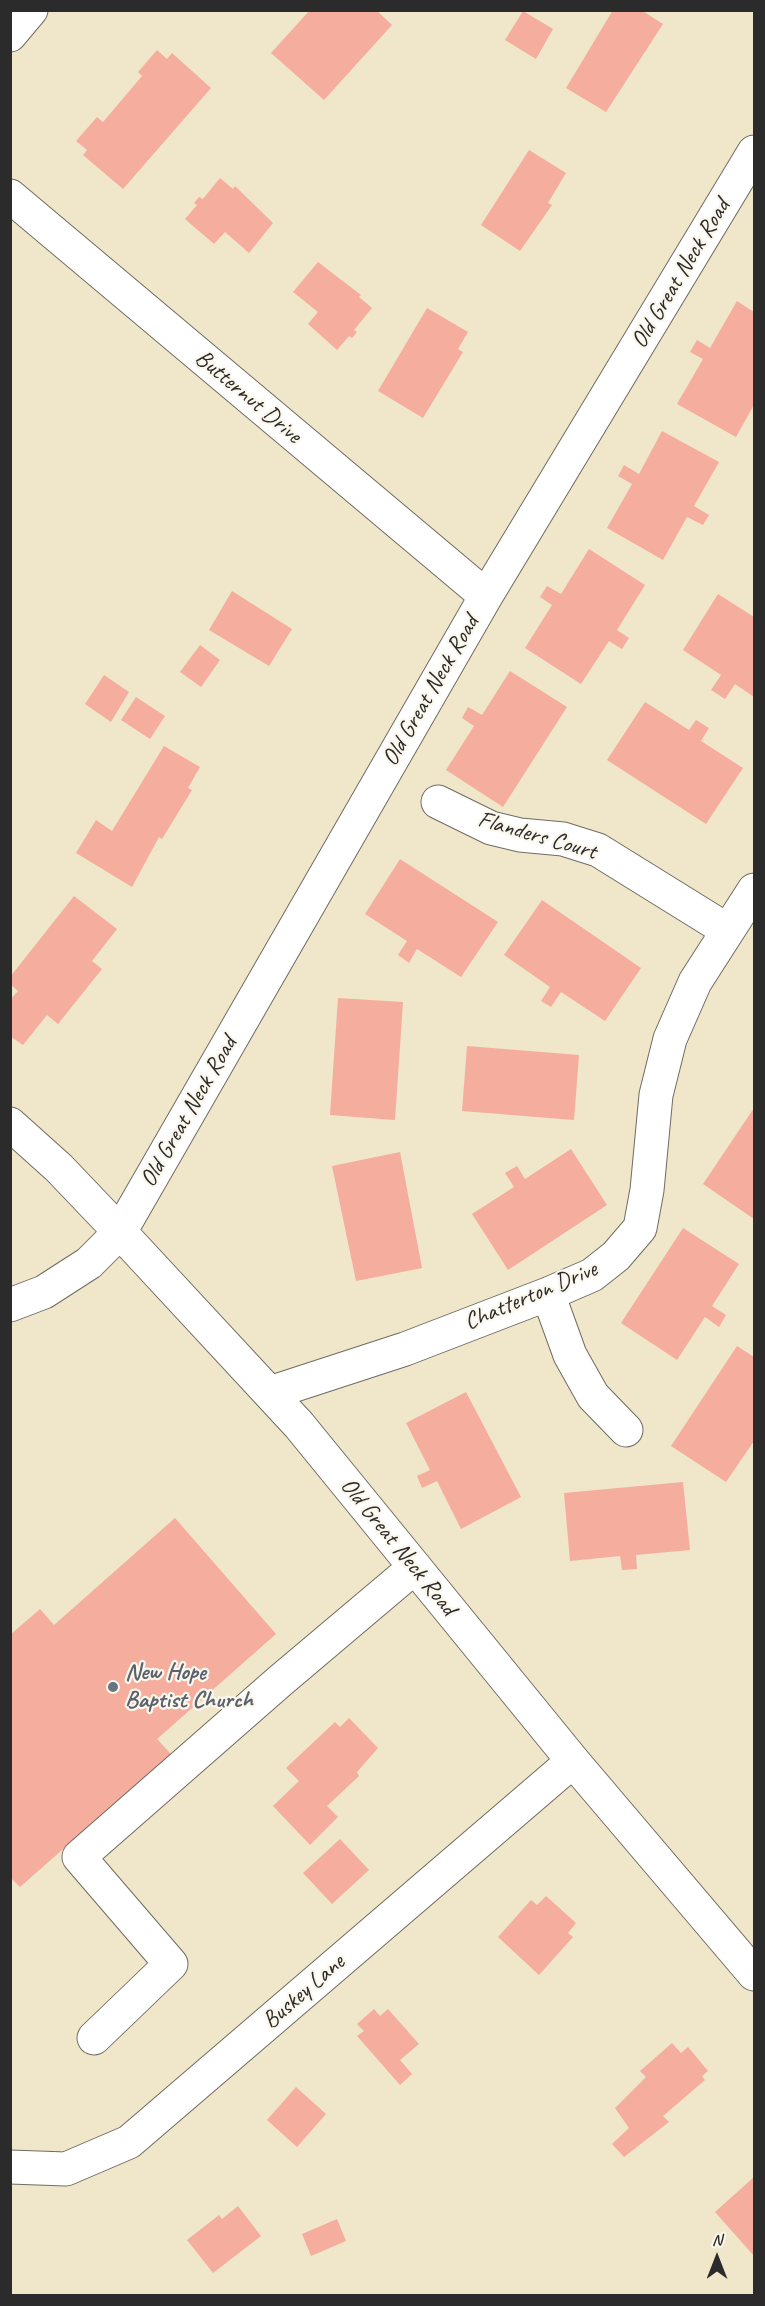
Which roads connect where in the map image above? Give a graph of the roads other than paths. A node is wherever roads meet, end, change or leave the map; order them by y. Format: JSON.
{"nodes":[{"id":1,"x":31,"y":10,"type":"edge"},
{"id":2,"x":10,"y":34,"type":"edge"},
{"id":3,"x":754,"y":152,"type":"edge"},
{"id":4,"x":10,"y":196,"type":"edge"},
{"id":5,"x":486,"y":596,"type":"junction"},
{"id":6,"x":438,"y":802,"type":"dead end"},
{"id":7,"x":754,"y":890,"type":"edge"},
{"id":8,"x":727,"y":930,"type":"junction"},
{"id":9,"x":10,"y":1124,"type":"edge"},
{"id":10,"x":120,"y":1232,"type":"junction"},
{"id":11,"x":548,"y":1294,"type":"junction"},
{"id":12,"x":10,"y":1305,"type":"edge"},
{"id":13,"x":270,"y":1393,"type":"junction"},
{"id":14,"x":626,"y":1430,"type":"dead end"},
{"id":15,"x":415,"y":1568,"type":"junction"},
{"id":16,"x":573,"y":1761,"type":"junction"},
{"id":17,"x":754,"y":1974,"type":"edge"},
{"id":18,"x":94,"y":2038,"type":"dead end"},
{"id":19,"x":10,"y":2167,"type":"edge"}],
"edges":[{"from":1,"to":2,"type":"street"},
{"from":3,"to":5,"type":"street","name":"Old Great Neck Road"},
{"from":4,"to":5,"type":"street","name":"Butternut Drive"},
{"from":5,"to":10,"type":"street","name":"Old Great Neck Road"},
{"from":6,"to":8,"type":"street","name":"Flanders Court"},
{"from":7,"to":8,"type":"street","name":"Chatterton Drive"},
{"from":8,"to":11,"type":"street","name":"Chatterton Drive"},
{"from":9,"to":10,"type":"street"},
{"from":10,"to":12,"type":"street"},
{"from":10,"to":13,"type":"street","name":"Old Great Neck Road"},
{"from":11,"to":13,"type":"street","name":"Chatterton Drive"},
{"from":11,"to":14,"type":"street"},
{"from":13,"to":15,"type":"street","name":"Old Great Neck Road"},
{"from":15,"to":16,"type":"street","name":"Old Great Neck Road"},
{"from":15,"to":18,"type":"street"},
{"from":16,"to":17,"type":"street","name":"Old Great Neck Road"},
{"from":16,"to":19,"type":"street","name":"Buskey Lane"}]}
